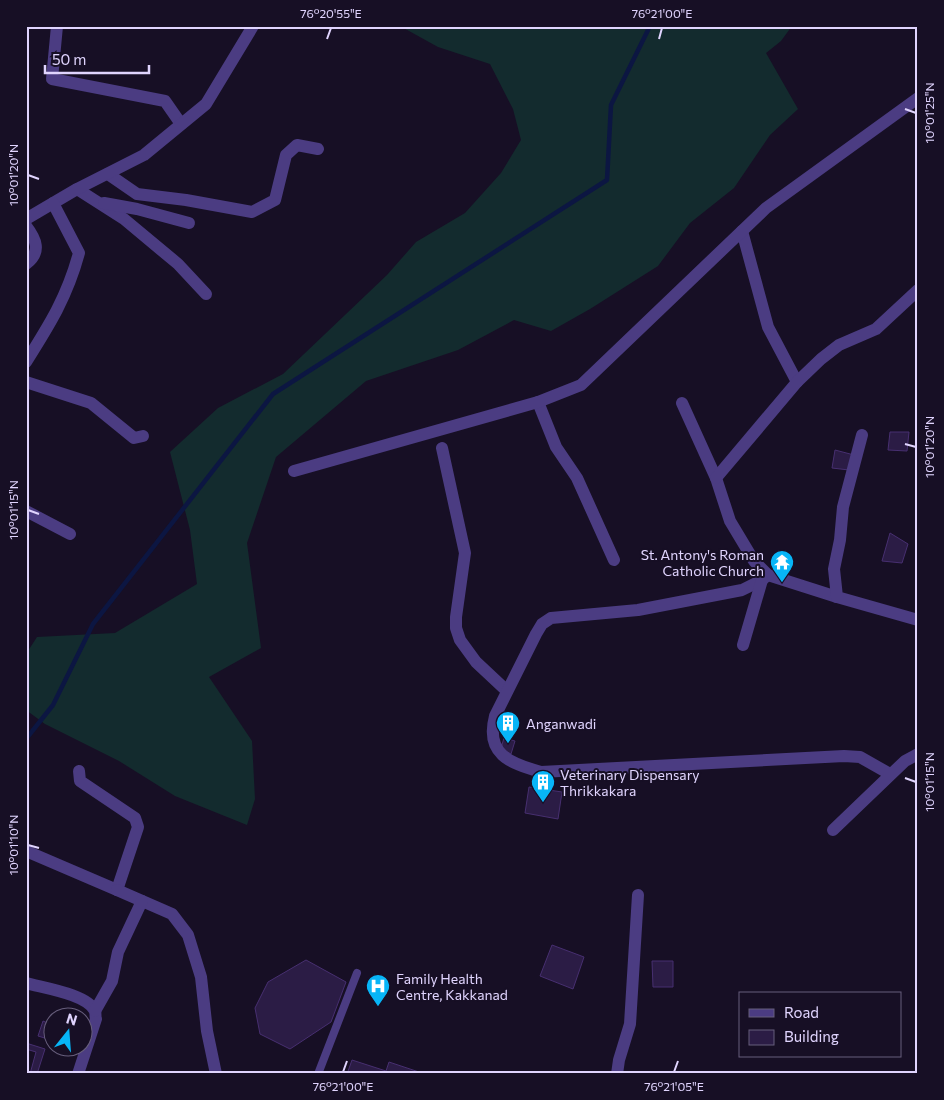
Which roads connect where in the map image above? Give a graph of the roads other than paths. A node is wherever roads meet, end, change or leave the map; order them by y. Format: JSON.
{"nodes":[{"id":1,"x":57,"y":26,"type":"edge"},
{"id":2,"x":253,"y":26,"type":"edge"},
{"id":3,"x":918,"y":98,"type":"edge"},
{"id":4,"x":181,"y":124,"type":"junction"},
{"id":5,"x":318,"y":149,"type":"dead end"},
{"id":6,"x":108,"y":174,"type":"junction"},
{"id":7,"x":77,"y":189,"type":"junction"},
{"id":8,"x":97,"y":201,"type":"junction"},
{"id":9,"x":53,"y":203,"type":"junction"},
{"id":10,"x":26,"y":219,"type":"edge"},
{"id":11,"x":189,"y":223,"type":"dead end"},
{"id":12,"x":26,"y":226,"type":"edge"},
{"id":13,"x":742,"y":231,"type":"junction"},
{"id":14,"x":26,"y":264,"type":"edge"},
{"id":15,"x":918,"y":290,"type":"edge"},
{"id":16,"x":206,"y":294,"type":"dead end"},
{"id":17,"x":26,"y":362,"type":"edge"},
{"id":18,"x":26,"y":382,"type":"edge"},
{"id":19,"x":797,"y":382,"type":"junction"},
{"id":20,"x":538,"y":402,"type":"junction"},
{"id":21,"x":682,"y":403,"type":"dead end"},
{"id":22,"x":862,"y":435,"type":"dead end"},
{"id":23,"x":142,"y":436,"type":"dead end"},
{"id":24,"x":442,"y":448,"type":"dead end"},
{"id":25,"x":294,"y":471,"type":"dead end"},
{"id":26,"x":716,"y":478,"type":"junction"},
{"id":27,"x":26,"y":511,"type":"edge"},
{"id":28,"x":70,"y":534,"type":"dead end"},
{"id":29,"x":614,"y":560,"type":"dead end"},
{"id":30,"x":765,"y":578,"type":"junction"},
{"id":31,"x":837,"y":597,"type":"junction"},
{"id":32,"x":918,"y":620,"type":"edge"},
{"id":33,"x":743,"y":645,"type":"dead end"},
{"id":34,"x":508,"y":691,"type":"junction"},
{"id":35,"x":918,"y":754,"type":"edge"},
{"id":36,"x":79,"y":771,"type":"dead end"},
{"id":37,"x":890,"y":774,"type":"junction"},
{"id":38,"x":833,"y":830,"type":"dead end"},
{"id":39,"x":26,"y":851,"type":"edge"},
{"id":40,"x":117,"y":890,"type":"junction"},
{"id":41,"x":638,"y":895,"type":"dead end"},
{"id":42,"x":142,"y":901,"type":"junction"},
{"id":43,"x":357,"y":973,"type":"dead end"},
{"id":44,"x":26,"y":983,"type":"edge"},
{"id":45,"x":95,"y":1011,"type":"junction"},
{"id":46,"x":78,"y":1074,"type":"edge"},
{"id":47,"x":216,"y":1074,"type":"edge"},
{"id":48,"x":318,"y":1074,"type":"edge"},
{"id":49,"x":617,"y":1074,"type":"edge"}],
"edges":[{"from":1,"to":4,"type":"street"},
{"from":2,"to":4,"type":"street"},
{"from":3,"to":13,"type":"street"},
{"from":4,"to":6,"type":"street"},
{"from":5,"to":6,"type":"street"},
{"from":6,"to":7,"type":"street"},
{"from":7,"to":8,"type":"street"},
{"from":7,"to":9,"type":"street"},
{"from":8,"to":11,"type":"street"},
{"from":8,"to":16,"type":"street"},
{"from":9,"to":10,"type":"street"},
{"from":9,"to":17,"type":"street"},
{"from":12,"to":14,"type":"street"},
{"from":13,"to":19,"type":"street"},
{"from":13,"to":20,"type":"street"},
{"from":15,"to":19,"type":"street"},
{"from":18,"to":23,"type":"street"},
{"from":19,"to":26,"type":"street"},
{"from":20,"to":25,"type":"street"},
{"from":20,"to":29,"type":"street"},
{"from":21,"to":26,"type":"street"},
{"from":22,"to":31,"type":"street"},
{"from":24,"to":34,"type":"street"},
{"from":26,"to":30,"type":"street"},
{"from":27,"to":28,"type":"street"},
{"from":30,"to":31,"type":"street"},
{"from":30,"to":33,"type":"street"},
{"from":30,"to":34,"type":"street"},
{"from":31,"to":32,"type":"street"},
{"from":34,"to":37,"type":"street"},
{"from":35,"to":37,"type":"street"},
{"from":36,"to":40,"type":"street"},
{"from":37,"to":38,"type":"street"},
{"from":39,"to":40,"type":"street"},
{"from":40,"to":42,"type":"street"},
{"from":41,"to":49,"type":"street"},
{"from":42,"to":45,"type":"street"},
{"from":42,"to":47,"type":"street"},
{"from":43,"to":48,"type":"lane"},
{"from":44,"to":45,"type":"street"},
{"from":45,"to":46,"type":"street"}]}
